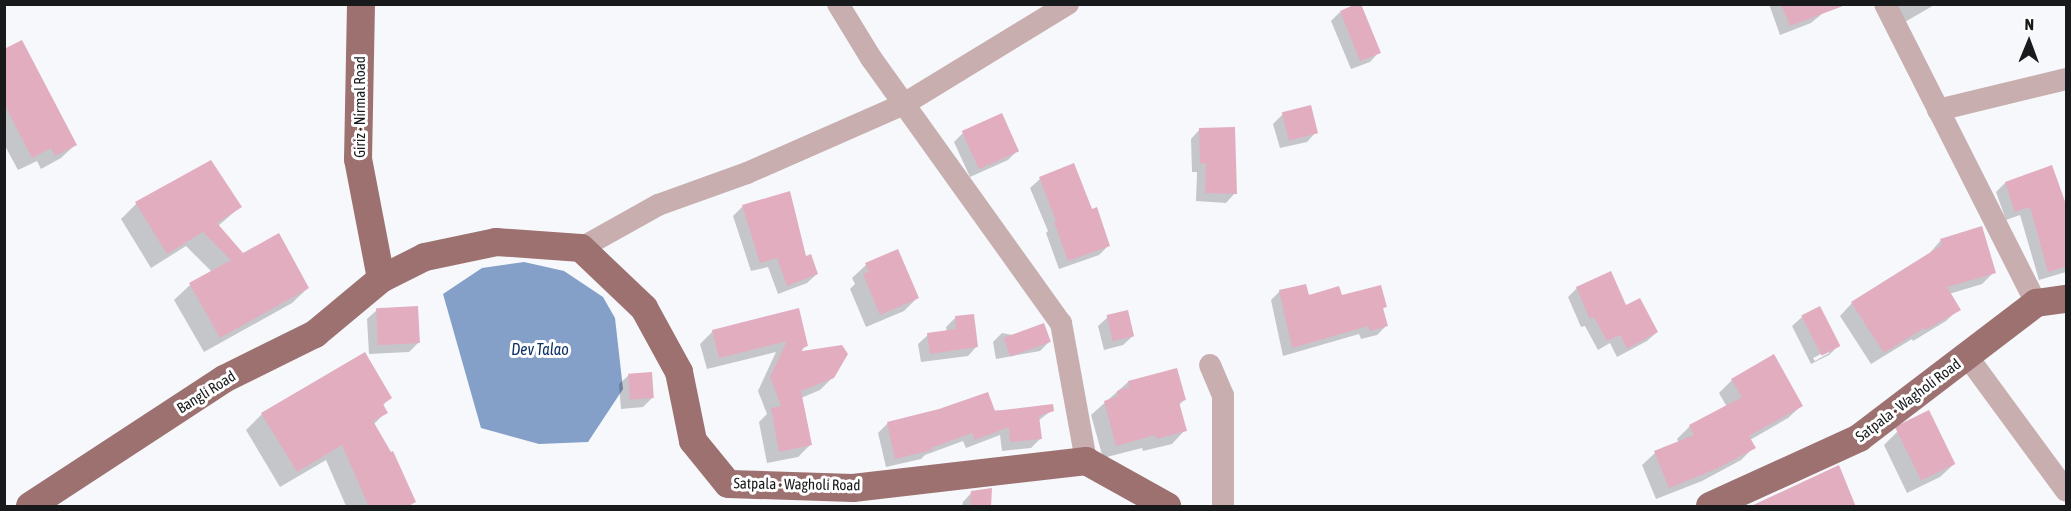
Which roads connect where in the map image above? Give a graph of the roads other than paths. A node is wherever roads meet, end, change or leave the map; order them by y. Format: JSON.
{"nodes":[{"id":1,"x":361,"y":4,"type":"edge"},
{"id":2,"x":838,"y":4,"type":"edge"},
{"id":3,"x":1068,"y":4,"type":"edge"},
{"id":4,"x":1885,"y":4,"type":"edge"},
{"id":5,"x":2067,"y":79,"type":"edge"},
{"id":6,"x":904,"y":104,"type":"junction"},
{"id":7,"x":1938,"y":110,"type":"junction"},
{"id":8,"x":581,"y":248,"type":"junction"},
{"id":9,"x":381,"y":279,"type":"junction"},
{"id":10,"x":2067,"y":299,"type":"edge"},
{"id":11,"x":2036,"y":303,"type":"junction"},
{"id":12,"x":1967,"y":356,"type":"junction"},
{"id":13,"x":1210,"y":365,"type":"dead end"},
{"id":14,"x":1086,"y":461,"type":"junction"},
{"id":15,"x":2067,"y":491,"type":"edge"},
{"id":16,"x":30,"y":507,"type":"edge"},
{"id":17,"x":1167,"y":507,"type":"edge"},
{"id":18,"x":1223,"y":507,"type":"edge"},
{"id":19,"x":1710,"y":507,"type":"edge"}],
"edges":[{"from":1,"to":9,"type":"main road","name":"Giriz - Nirmal Road"},
{"from":2,"to":6,"type":"street"},
{"from":3,"to":6,"type":"street"},
{"from":4,"to":7,"type":"street"},
{"from":5,"to":7,"type":"street"},
{"from":6,"to":8,"type":"street"},
{"from":6,"to":14,"type":"street"},
{"from":7,"to":11,"type":"street"},
{"from":8,"to":9,"type":"main road"},
{"from":8,"to":14,"type":"main road","name":"Satpala - Wagholi Road"},
{"from":9,"to":16,"type":"main road","name":"Bangli Road"},
{"from":10,"to":11,"type":"main road"},
{"from":11,"to":12,"type":"main road","name":"Satpala - Wagholi Road"},
{"from":12,"to":15,"type":"street"},
{"from":12,"to":19,"type":"main road","name":"Satpala - Wagholi Road"},
{"from":13,"to":18,"type":"street"},
{"from":14,"to":17,"type":"main road"}]}
